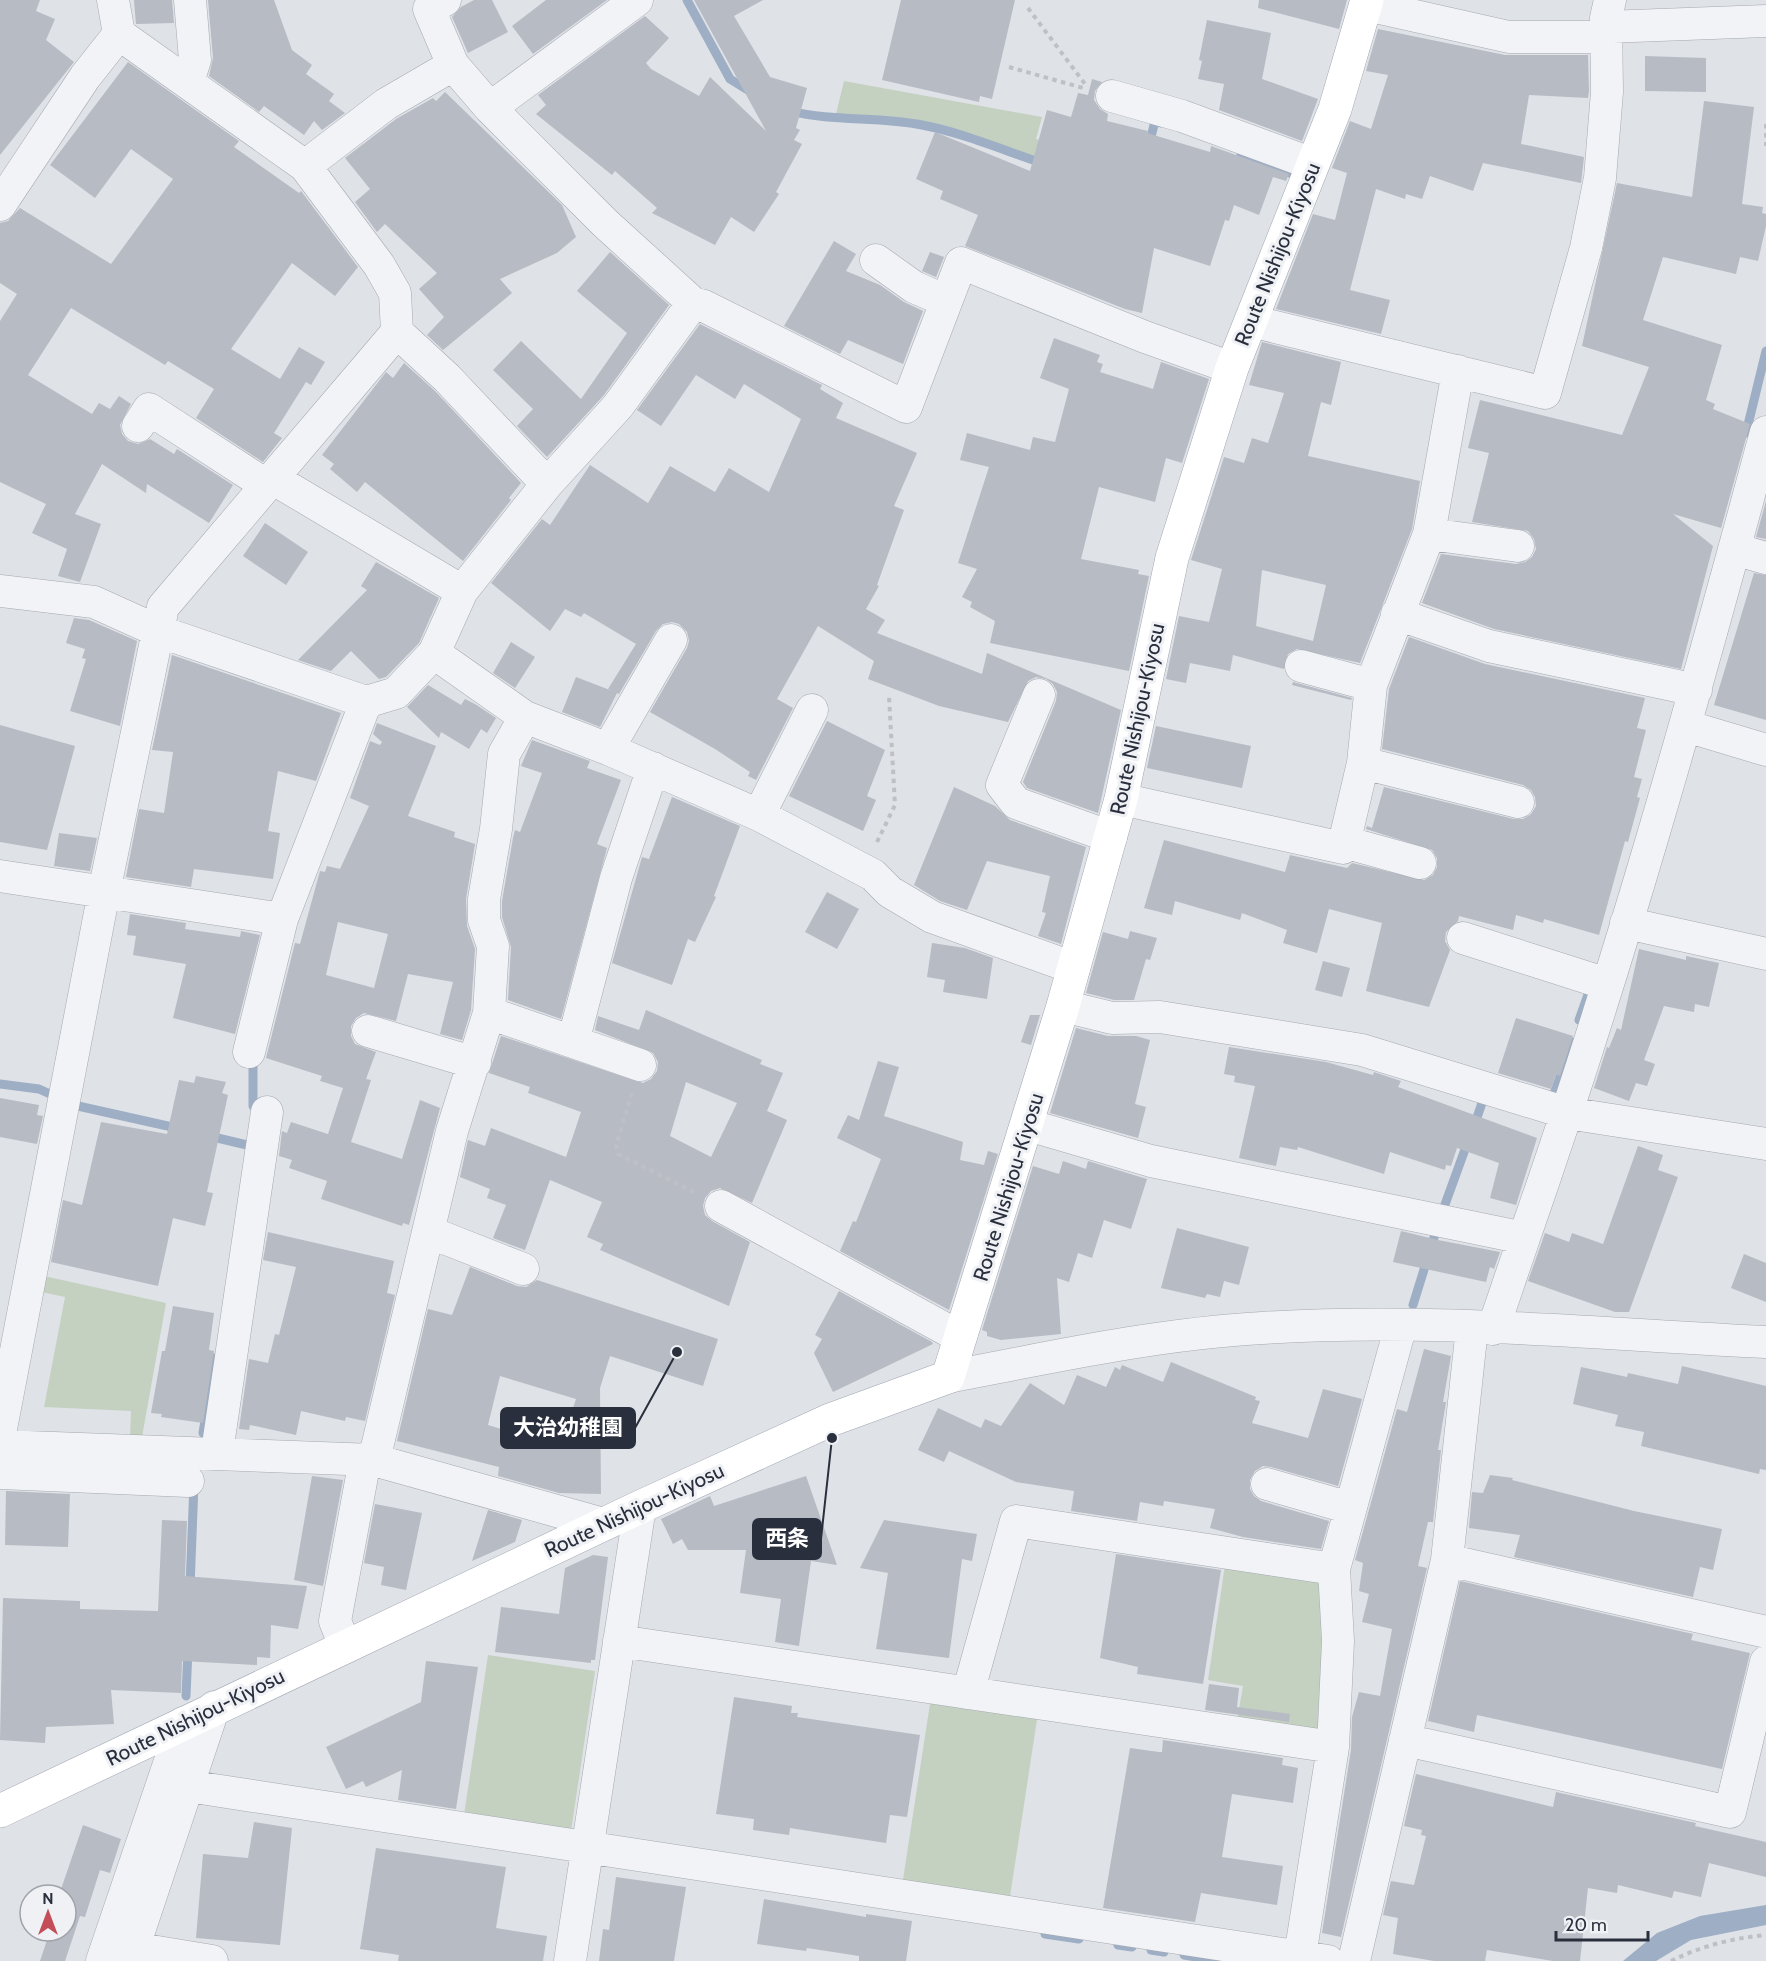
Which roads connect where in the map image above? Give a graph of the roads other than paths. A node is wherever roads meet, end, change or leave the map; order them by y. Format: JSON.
{"nodes":[{"id":1,"x":113,"y":0,"type":"edge"},
{"id":2,"x":190,"y":0,"type":"edge"},
{"id":3,"x":445,"y":0,"type":"edge"},
{"id":4,"x":637,"y":0,"type":"edge"},
{"id":5,"x":1367,"y":2,"type":"edge"},
{"id":6,"x":1692,"y":12,"type":"edge"},
{"id":7,"x":1766,"y":21,"type":"edge"},
{"id":8,"x":1607,"y":22,"type":"edge"},
{"id":9,"x":118,"y":34,"type":"junction"},
{"id":10,"x":453,"y":65,"type":"junction"},
{"id":11,"x":189,"y":82,"type":"junction"},
{"id":12,"x":1112,"y":96,"type":"dead end"},
{"id":13,"x":490,"y":108,"type":"junction"},
{"id":14,"x":1313,"y":164,"type":"junction"},
{"id":15,"x":305,"y":166,"type":"junction"},
{"id":16,"x":0,"y":205,"type":"edge"},
{"id":17,"x":876,"y":260,"type":"dead end"},
{"id":18,"x":946,"y":301,"type":"junction"},
{"id":19,"x":693,"y":303,"type":"junction"},
{"id":20,"x":1251,"y":321,"type":"junction"},
{"id":21,"x":397,"y":332,"type":"junction"},
{"id":22,"x":1232,"y":368,"type":"junction"},
{"id":23,"x":1458,"y":370,"type":"junction"},
{"id":24,"x":138,"y":426,"type":"dead end"},
{"id":25,"x":1766,"y":432,"type":"edge"},
{"id":26,"x":269,"y":481,"type":"junction"},
{"id":27,"x":547,"y":484,"type":"junction"},
{"id":28,"x":1429,"y":534,"type":"junction"},
{"id":29,"x":1518,"y":546,"type":"dead end"},
{"id":30,"x":1734,"y":549,"type":"junction"},
{"id":31,"x":1766,"y":558,"type":"edge"},
{"id":32,"x":0,"y":591,"type":"edge"},
{"id":33,"x":462,"y":591,"type":"junction"},
{"id":34,"x":1397,"y":614,"type":"junction"},
{"id":35,"x":158,"y":631,"type":"junction"},
{"id":36,"x":671,"y":640,"type":"dead end"},
{"id":37,"x":434,"y":653,"type":"junction"},
{"id":38,"x":1301,"y":666,"type":"dead end"},
{"id":39,"x":1371,"y":685,"type":"junction"},
{"id":40,"x":1696,"y":690,"type":"junction"},
{"id":41,"x":1039,"y":695,"type":"dead end"},
{"id":42,"x":366,"y":702,"type":"junction"},
{"id":43,"x":812,"y":710,"type":"dead end"},
{"id":44,"x":525,"y":717,"type":"junction"},
{"id":45,"x":1686,"y":726,"type":"junction"},
{"id":46,"x":608,"y":749,"type":"junction"},
{"id":47,"x":1766,"y":750,"type":"edge"},
{"id":48,"x":1363,"y":763,"type":"junction"},
{"id":49,"x":653,"y":768,"type":"junction"},
{"id":50,"x":1121,"y":799,"type":"junction"},
{"id":51,"x":1518,"y":802,"type":"dead end"},
{"id":52,"x":759,"y":815,"type":"junction"},
{"id":53,"x":1111,"y":837,"type":"junction"},
{"id":54,"x":1344,"y":842,"type":"junction"},
{"id":55,"x":1420,"y":863,"type":"dead end"},
{"id":56,"x":0,"y":876,"type":"edge"},
{"id":57,"x":104,"y":892,"type":"junction"},
{"id":58,"x":282,"y":918,"type":"junction"},
{"id":59,"x":1626,"y":923,"type":"junction"},
{"id":60,"x":1463,"y":938,"type":"dead end"},
{"id":61,"x":1766,"y":954,"type":"edge"},
{"id":62,"x":1074,"y":968,"type":"junction"},
{"id":63,"x":1607,"y":984,"type":"junction"},
{"id":64,"x":1063,"y":1006,"type":"junction"},
{"id":65,"x":489,"y":1013,"type":"junction"},
{"id":66,"x":368,"y":1031,"type":"dead end"},
{"id":67,"x":573,"y":1041,"type":"junction"},
{"id":68,"x":249,"y":1052,"type":"dead end"},
{"id":69,"x":475,"y":1063,"type":"junction"},
{"id":70,"x":640,"y":1065,"type":"road end"},
{"id":71,"x":267,"y":1112,"type":"dead end"},
{"id":72,"x":1567,"y":1113,"type":"junction"},
{"id":73,"x":1028,"y":1125,"type":"junction"},
{"id":74,"x":1766,"y":1144,"type":"edge"},
{"id":75,"x":721,"y":1206,"type":"road end"},
{"id":76,"x":429,"y":1232,"type":"junction"},
{"id":77,"x":1524,"y":1238,"type":"junction"},
{"id":78,"x":523,"y":1269,"type":"dead end"},
{"id":79,"x":13,"y":1301,"type":"edge"},
{"id":80,"x":1401,"y":1325,"type":"junction"},
{"id":81,"x":1482,"y":1328,"type":"junction"},
{"id":82,"x":960,"y":1337,"type":"junction"},
{"id":83,"x":1766,"y":1342,"type":"edge"},
{"id":84,"x":948,"y":1377,"type":"junction"},
{"id":85,"x":0,"y":1434,"type":"edge"},
{"id":86,"x":0,"y":1446,"type":"edge"},
{"id":87,"x":217,"y":1452,"type":"junction"},
{"id":88,"x":370,"y":1460,"type":"junction"},
{"id":89,"x":169,"y":1470,"type":"junction"},
{"id":90,"x":0,"y":1473,"type":"edge"},
{"id":91,"x":1267,"y":1484,"type":"dead end"},
{"id":92,"x":640,"y":1507,"type":"junction"},
{"id":93,"x":1350,"y":1508,"type":"junction"},
{"id":94,"x":603,"y":1524,"type":"junction"},
{"id":95,"x":1447,"y":1560,"type":"junction"},
{"id":96,"x":1334,"y":1569,"type":"junction"},
{"id":97,"x":1766,"y":1632,"type":"edge"},
{"id":98,"x":619,"y":1641,"type":"junction"},
{"id":99,"x":345,"y":1646,"type":"junction"},
{"id":100,"x":1766,"y":1662,"type":"edge"},
{"id":101,"x":968,"y":1693,"type":"junction"},
{"id":102,"x":214,"y":1707,"type":"junction"},
{"id":103,"x":183,"y":1723,"type":"junction"},
{"id":104,"x":1405,"y":1740,"type":"junction"},
{"id":105,"x":1333,"y":1747,"type":"junction"},
{"id":106,"x":188,"y":1786,"type":"junction"},
{"id":107,"x":0,"y":1811,"type":"edge"},
{"id":108,"x":587,"y":1848,"type":"junction"},
{"id":109,"x":131,"y":1955,"type":"edge"},
{"id":110,"x":1314,"y":1959,"type":"edge"},
{"id":111,"x":102,"y":1961,"type":"edge"},
{"id":112,"x":212,"y":1961,"type":"edge"},
{"id":113,"x":570,"y":1961,"type":"edge"},
{"id":114,"x":1354,"y":1961,"type":"edge"}],
"edges":[{"from":1,"to":9,"type":"street"},
{"from":2,"to":11,"type":"street"},
{"from":3,"to":10,"type":"street"},
{"from":4,"to":13,"type":"street"},
{"from":5,"to":8,"type":"street"},
{"from":5,"to":14,"type":"main road","name":"Route Nishijou-Kiyosu"},
{"from":6,"to":7,"type":"street"},
{"from":6,"to":8,"type":"street"},
{"from":8,"to":23,"type":"street"},
{"from":9,"to":11,"type":"street"},
{"from":9,"to":16,"type":"street"},
{"from":10,"to":13,"type":"street"},
{"from":10,"to":15,"type":"street"},
{"from":11,"to":15,"type":"street"},
{"from":12,"to":14,"type":"street"},
{"from":13,"to":19,"type":"street"},
{"from":14,"to":20,"type":"main road","name":"Route Nishijou-Kiyosu"},
{"from":15,"to":21,"type":"street"},
{"from":17,"to":18,"type":"street"},
{"from":18,"to":19,"type":"street"},
{"from":18,"to":22,"type":"street"},
{"from":19,"to":27,"type":"street"},
{"from":20,"to":22,"type":"main road","name":"Route Nishijou-Kiyosu"},
{"from":20,"to":23,"type":"street"},
{"from":21,"to":26,"type":"street"},
{"from":21,"to":27,"type":"street"},
{"from":22,"to":50,"type":"main road","name":"Route Nishijou-Kiyosu"},
{"from":23,"to":28,"type":"street"},
{"from":24,"to":26,"type":"street"},
{"from":25,"to":30,"type":"street"},
{"from":26,"to":33,"type":"street"},
{"from":26,"to":35,"type":"street"},
{"from":27,"to":33,"type":"street"},
{"from":28,"to":29,"type":"street"},
{"from":28,"to":34,"type":"street"},
{"from":30,"to":31,"type":"street"},
{"from":30,"to":40,"type":"street"},
{"from":32,"to":35,"type":"street"},
{"from":33,"to":37,"type":"street"},
{"from":34,"to":39,"type":"street"},
{"from":34,"to":40,"type":"street"},
{"from":35,"to":42,"type":"street"},
{"from":35,"to":57,"type":"street"},
{"from":36,"to":46,"type":"street"},
{"from":37,"to":42,"type":"street"},
{"from":37,"to":44,"type":"street"},
{"from":38,"to":39,"type":"street"},
{"from":39,"to":48,"type":"street"},
{"from":40,"to":45,"type":"street"},
{"from":41,"to":53,"type":"street"},
{"from":42,"to":58,"type":"street"},
{"from":43,"to":52,"type":"street"},
{"from":44,"to":46,"type":"street"},
{"from":44,"to":65,"type":"street"},
{"from":45,"to":47,"type":"street"},
{"from":45,"to":59,"type":"street"},
{"from":46,"to":49,"type":"street"},
{"from":48,"to":51,"type":"street"},
{"from":48,"to":54,"type":"street"},
{"from":49,"to":52,"type":"street"},
{"from":49,"to":67,"type":"street"},
{"from":50,"to":53,"type":"main road","name":"Route Nishijou-Kiyosu"},
{"from":50,"to":54,"type":"street"},
{"from":52,"to":62,"type":"street"},
{"from":53,"to":62,"type":"main road","name":"Route Nishijou-Kiyosu"},
{"from":54,"to":55,"type":"street"},
{"from":56,"to":57,"type":"street"},
{"from":57,"to":58,"type":"street"},
{"from":57,"to":79,"type":"street"},
{"from":58,"to":68,"type":"street"},
{"from":59,"to":61,"type":"street"},
{"from":59,"to":63,"type":"street"},
{"from":60,"to":63,"type":"street"},
{"from":62,"to":64,"type":"main road","name":"Route Nishijou-Kiyosu"},
{"from":63,"to":72,"type":"street"},
{"from":64,"to":72,"type":"street"},
{"from":64,"to":73,"type":"main road","name":"Route Nishijou-Kiyosu"},
{"from":65,"to":67,"type":"street"},
{"from":65,"to":69,"type":"street"},
{"from":66,"to":69,"type":"street"},
{"from":67,"to":70,"type":"street"},
{"from":69,"to":76,"type":"street"},
{"from":71,"to":87,"type":"street"},
{"from":72,"to":74,"type":"street"},
{"from":72,"to":77,"type":"street"},
{"from":73,"to":77,"type":"street"},
{"from":73,"to":82,"type":"main road","name":"Route Nishijou-Kiyosu"},
{"from":75,"to":82,"type":"street"},
{"from":76,"to":78,"type":"street"},
{"from":76,"to":88,"type":"street"},
{"from":77,"to":81,"type":"street"},
{"from":79,"to":85,"type":"street"},
{"from":80,"to":81,"type":"street"},
{"from":80,"to":84,"type":"street"},
{"from":80,"to":93,"type":"street"},
{"from":81,"to":83,"type":"street"},
{"from":81,"to":95,"type":"street"},
{"from":82,"to":84,"type":"main road","name":"Route Nishijou-Kiyosu"},
{"from":84,"to":92,"type":"main road","name":"Route Nishijou-Kiyosu"},
{"from":86,"to":89,"type":"street"},
{"from":87,"to":88,"type":"street"},
{"from":87,"to":89,"type":"street"},
{"from":88,"to":94,"type":"street"},
{"from":88,"to":99,"type":"street"},
{"from":89,"to":90,"type":"street"},
{"from":91,"to":93,"type":"street"},
{"from":92,"to":94,"type":"main road","name":"Route Nishijou-Kiyosu"},
{"from":92,"to":98,"type":"street"},
{"from":93,"to":96,"type":"street"},
{"from":94,"to":99,"type":"main road","name":"Route Nishijou-Kiyosu"},
{"from":95,"to":97,"type":"street"},
{"from":95,"to":104,"type":"street"},
{"from":96,"to":101,"type":"street"},
{"from":96,"to":105,"type":"street"},
{"from":98,"to":101,"type":"street"},
{"from":98,"to":108,"type":"street"},
{"from":99,"to":102,"type":"main road","name":"Route Nishijou-Kiyosu"},
{"from":100,"to":104,"type":"street"},
{"from":101,"to":105,"type":"street"},
{"from":102,"to":103,"type":"main road","name":"Route Nishijou-Kiyosu"},
{"from":102,"to":106,"type":"street"},
{"from":103,"to":107,"type":"main road","name":"Route Nishijou-Kiyosu"},
{"from":103,"to":111,"type":"street"},
{"from":104,"to":114,"type":"street"},
{"from":105,"to":110,"type":"street"},
{"from":106,"to":108,"type":"street"},
{"from":106,"to":109,"type":"street"},
{"from":108,"to":110,"type":"street"},
{"from":108,"to":113,"type":"street"},
{"from":109,"to":112,"type":"street"}]}
